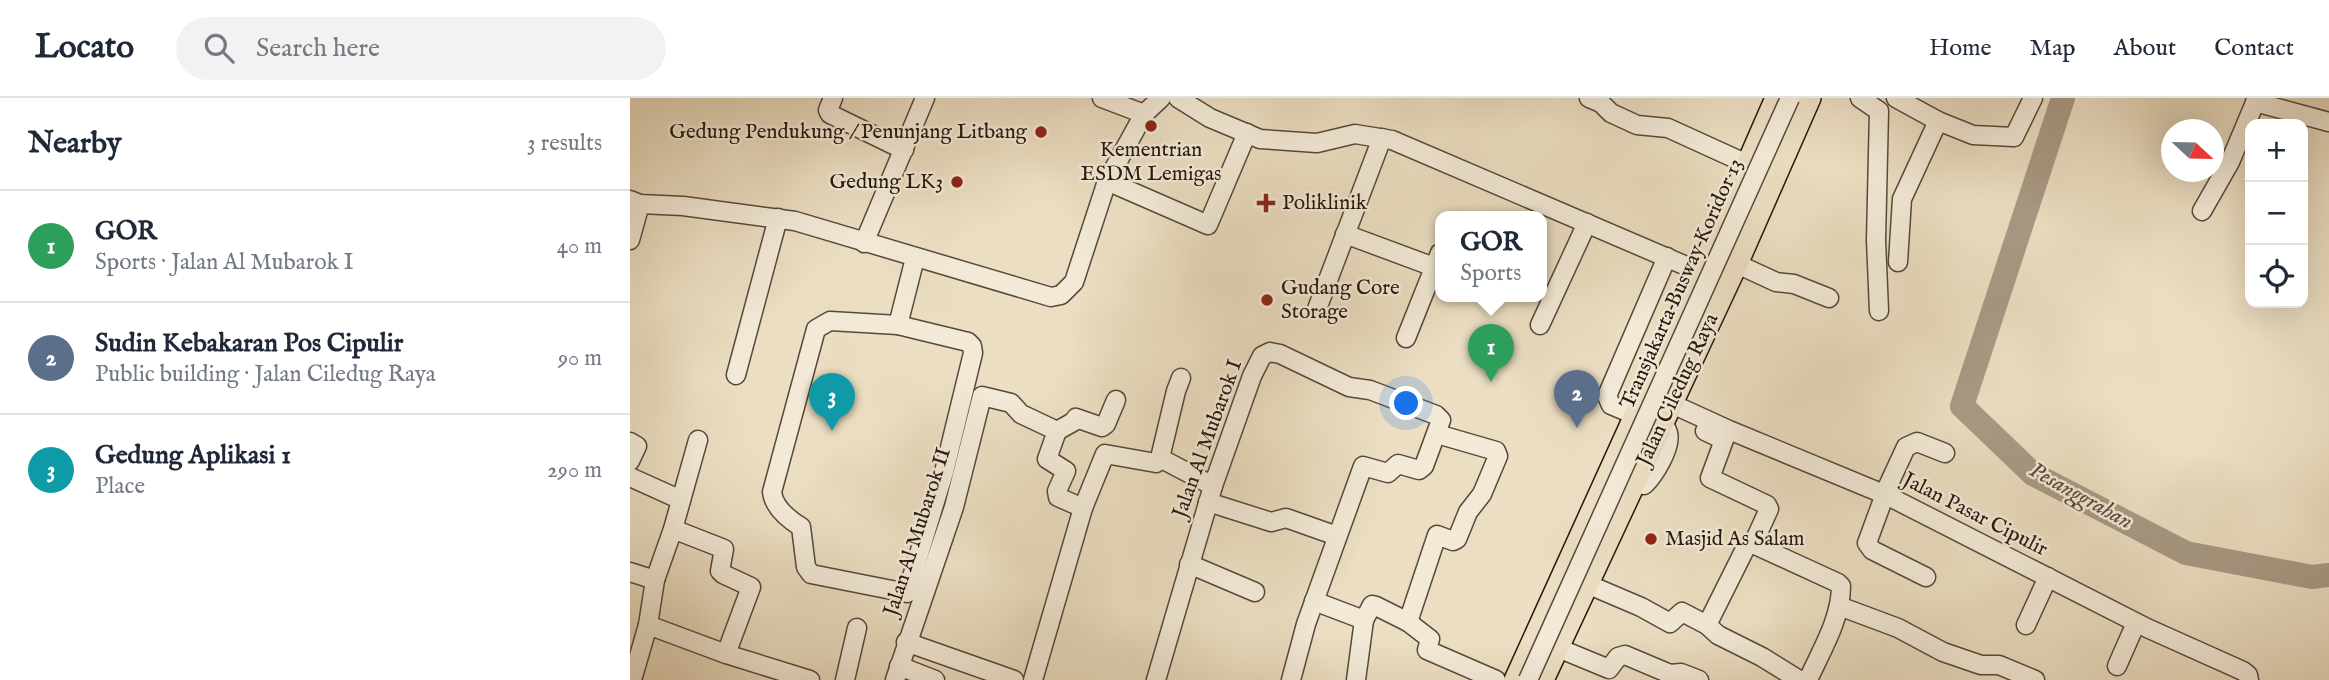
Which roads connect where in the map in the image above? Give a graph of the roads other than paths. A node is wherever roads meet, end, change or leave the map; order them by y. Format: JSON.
{"nodes":[{"id":1,"x":833,"y":98,"type":"edge"},
{"id":2,"x":925,"y":98,"type":"edge"},
{"id":3,"x":1102,"y":98,"type":"edge"},
{"id":4,"x":1161,"y":98,"type":"edge"},
{"id":5,"x":1178,"y":98,"type":"edge"},
{"id":6,"x":1589,"y":98,"type":"edge"},
{"id":7,"x":1776,"y":98,"type":"edge"},
{"id":8,"x":1790,"y":98,"type":"edge"},
{"id":9,"x":1810,"y":98,"type":"edge"},
{"id":10,"x":1860,"y":98,"type":"edge"},
{"id":11,"x":1896,"y":98,"type":"edge"},
{"id":12,"x":2033,"y":98,"type":"edge"},
{"id":13,"x":2256,"y":100,"type":"edge"},
{"id":14,"x":1144,"y":114,"type":"junction"},
{"id":15,"x":1938,"y":121,"type":"junction"},
{"id":16,"x":2329,"y":122,"type":"edge"},
{"id":17,"x":1247,"y":134,"type":"junction"},
{"id":18,"x":1382,"y":138,"type":"junction"},
{"id":19,"x":904,"y":150,"type":"junction"},
{"id":20,"x":1747,"y":164,"type":"junction"},
{"id":21,"x":1107,"y":181,"type":"junction"},
{"id":22,"x":635,"y":202,"type":"edge"},
{"id":23,"x":2202,"y":211,"type":"dead end"},
{"id":24,"x":778,"y":218,"type":"junction"},
{"id":25,"x":1587,"y":223,"type":"junction"},
{"id":26,"x":1345,"y":233,"type":"junction"},
{"id":27,"x":630,"y":240,"type":"edge"},
{"id":28,"x":864,"y":243,"type":"junction"},
{"id":29,"x":1667,"y":257,"type":"junction"},
{"id":30,"x":915,"y":258,"type":"junction"},
{"id":31,"x":1435,"y":259,"type":"edge"},
{"id":32,"x":1898,"y":262,"type":"dead end"},
{"id":33,"x":1737,"y":264,"type":"junction"},
{"id":34,"x":1435,"y":265,"type":"edge"},
{"id":35,"x":1700,"y":272,"type":"junction"},
{"id":36,"x":1727,"y":285,"type":"junction"},
{"id":37,"x":1829,"y":298,"type":"dead end"},
{"id":38,"x":1317,"y":309,"type":"dead end"},
{"id":39,"x":1879,"y":311,"type":"dead end"},
{"id":40,"x":898,"y":325,"type":"junction"},
{"id":41,"x":1540,"y":325,"type":"dead end"},
{"id":42,"x":1406,"y":338,"type":"dead end"},
{"id":43,"x":736,"y":375,"type":"dead end"},
{"id":44,"x":1181,"y":377,"type":"dead end"},
{"id":45,"x":1116,"y":400,"type":"dead end"},
{"id":46,"x":1667,"y":413,"type":"junction"},
{"id":47,"x":1635,"y":415,"type":"junction"},
{"id":48,"x":1057,"y":431,"type":"junction"},
{"id":49,"x":1437,"y":434,"type":"junction"},
{"id":50,"x":1726,"y":435,"type":"junction"},
{"id":51,"x":698,"y":440,"type":"dead end"},
{"id":52,"x":630,"y":442,"type":"edge"},
{"id":53,"x":1620,"y":450,"type":"junction"},
{"id":54,"x":1945,"y":453,"type":"dead end"},
{"id":55,"x":1160,"y":458,"type":"junction"},
{"id":56,"x":630,"y":461,"type":"edge"},
{"id":57,"x":1651,"y":464,"type":"junction"},
{"id":58,"x":630,"y":477,"type":"edge"},
{"id":59,"x":1210,"y":494,"type":"junction"},
{"id":60,"x":1886,"y":495,"type":"junction"},
{"id":61,"x":681,"y":500,"type":"junction"},
{"id":62,"x":1083,"y":508,"type":"junction"},
{"id":63,"x":674,"y":529,"type":"junction"},
{"id":64,"x":1337,"y":536,"type":"junction"},
{"id":65,"x":1753,"y":544,"type":"junction"},
{"id":66,"x":1189,"y":564,"type":"junction"},
{"id":67,"x":630,"y":572,"type":"edge"},
{"id":68,"x":1926,"y":577,"type":"dead end"},
{"id":69,"x":2048,"y":578,"type":"junction"},
{"id":70,"x":655,"y":580,"type":"junction"},
{"id":71,"x":1587,"y":584,"type":"junction"},
{"id":72,"x":1255,"y":592,"type":"dead end"},
{"id":73,"x":1314,"y":601,"type":"junction"},
{"id":74,"x":1839,"y":606,"type":"junction"},
{"id":75,"x":1364,"y":620,"type":"junction"},
{"id":76,"x":1408,"y":622,"type":"junction"},
{"id":77,"x":2136,"y":623,"type":"junction"},
{"id":78,"x":648,"y":625,"type":"junction"},
{"id":79,"x":1707,"y":625,"type":"junction"},
{"id":80,"x":2026,"y":625,"type":"dead end"},
{"id":81,"x":857,"y":628,"type":"dead end"},
{"id":82,"x":906,"y":642,"type":"junction"},
{"id":83,"x":1557,"y":651,"type":"junction"},
{"id":84,"x":726,"y":654,"type":"junction"},
{"id":85,"x":2117,"y":666,"type":"dead end"},
{"id":86,"x":897,"y":673,"type":"edge"},
{"id":87,"x":2037,"y":675,"type":"edge"},
{"id":88,"x":632,"y":680,"type":"edge"},
{"id":89,"x":810,"y":680,"type":"edge"},
{"id":90,"x":845,"y":680,"type":"edge"},
{"id":91,"x":935,"y":680,"type":"edge"},
{"id":92,"x":1014,"y":680,"type":"edge"},
{"id":93,"x":1033,"y":680,"type":"edge"},
{"id":94,"x":1156,"y":680,"type":"edge"},
{"id":95,"x":1291,"y":680,"type":"edge"},
{"id":96,"x":1356,"y":680,"type":"edge"},
{"id":97,"x":1496,"y":680,"type":"edge"},
{"id":98,"x":1515,"y":680,"type":"edge"},
{"id":99,"x":1528,"y":680,"type":"edge"},
{"id":100,"x":1543,"y":680,"type":"edge"},
{"id":101,"x":1615,"y":680,"type":"edge"},
{"id":102,"x":1699,"y":680,"type":"edge"},
{"id":103,"x":1800,"y":680,"type":"edge"},
{"id":104,"x":1808,"y":680,"type":"edge"},
{"id":105,"x":2249,"y":680,"type":"edge"}],
"edges":[{"from":1,"to":19,"type":"street"},
{"from":2,"to":19,"type":"street"},
{"from":3,"to":14,"type":"street"},
{"from":4,"to":14,"type":"street"},
{"from":5,"to":17,"type":"street"},
{"from":6,"to":20,"type":"street"},
{"from":7,"to":20,"type":"main road","name":"Jalan Ciledug Raya"},
{"from":8,"to":99,"type":"street","name":"Transjakarta Busway Koridor 13","bridge":true},
{"from":9,"to":33,"type":"main road","name":"Jalan Ciledug Raya"},
{"from":10,"to":39,"type":"street"},
{"from":11,"to":15,"type":"street"},
{"from":12,"to":15,"type":"street"},
{"from":13,"to":16,"type":"street"},
{"from":13,"to":23,"type":"street"},
{"from":14,"to":21,"type":"street"},
{"from":15,"to":32,"type":"street"},
{"from":17,"to":18,"type":"street"},
{"from":17,"to":21,"type":"street"},
{"from":18,"to":25,"type":"street"},
{"from":18,"to":26,"type":"street"},
{"from":19,"to":28,"type":"street"},
{"from":20,"to":35,"type":"main road","name":"Jalan Ciledug Raya"},
{"from":21,"to":30,"type":"street"},
{"from":22,"to":24,"type":"street"},
{"from":22,"to":27,"type":"street"},
{"from":24,"to":28,"type":"street"},
{"from":24,"to":43,"type":"street"},
{"from":25,"to":29,"type":"street"},
{"from":25,"to":41,"type":"street"},
{"from":26,"to":31,"type":"street"},
{"from":26,"to":38,"type":"street"},
{"from":28,"to":30,"type":"street"},
{"from":29,"to":35,"type":"street"},
{"from":29,"to":47,"type":"street"},
{"from":30,"to":40,"type":"street"},
{"from":33,"to":36,"type":"main road","name":"Jalan Ciledug Raya"},
{"from":33,"to":37,"type":"street"},
{"from":34,"to":42,"type":"street"},
{"from":35,"to":36,"type":"street"},
{"from":35,"to":47,"type":"main road","name":"Jalan Ciledug Raya"},
{"from":36,"to":46,"type":"main road","name":"Jalan Ciledug Raya"},
{"from":40,"to":40,"type":"street"},
{"from":44,"to":55,"type":"street"},
{"from":45,"to":48,"type":"street"},
{"from":46,"to":50,"type":"street","name":"Jalan Pasar Cipulir"},
{"from":46,"to":57,"type":"main road","name":"Jalan Ciledug Raya"},
{"from":47,"to":53,"type":"main road","name":"Jalan Ciledug Raya"},
{"from":48,"to":62,"type":"street"},
{"from":48,"to":82,"type":"street","name":"Jalan Al Mubarok II"},
{"from":49,"to":59,"type":"street","name":"Jalan Al Mubarok I"},
{"from":49,"to":64,"type":"street"},
{"from":49,"to":76,"type":"street"},
{"from":50,"to":60,"type":"street","name":"Jalan Pasar Cipulir"},
{"from":50,"to":65,"type":"street"},
{"from":51,"to":61,"type":"street"},
{"from":52,"to":56,"type":"street"},
{"from":53,"to":57,"type":"main road"},
{"from":53,"to":98,"type":"main road","name":"Jalan Ciledug Raya"},
{"from":54,"to":60,"type":"street"},
{"from":55,"to":59,"type":"street"},
{"from":55,"to":62,"type":"street"},
{"from":57,"to":71,"type":"main road","name":"Jalan Ciledug Raya"},
{"from":58,"to":61,"type":"street"},
{"from":59,"to":64,"type":"street"},
{"from":59,"to":66,"type":"street","name":"Jalan Al Mubarok I"},
{"from":60,"to":68,"type":"street"},
{"from":60,"to":69,"type":"street","name":"Jalan Pasar Cipulir"},
{"from":61,"to":63,"type":"street"},
{"from":62,"to":93,"type":"street"},
{"from":63,"to":70,"type":"street"},
{"from":63,"to":84,"type":"street"},
{"from":64,"to":73,"type":"street"},
{"from":65,"to":74,"type":"street"},
{"from":65,"to":79,"type":"street"},
{"from":66,"to":72,"type":"street"},
{"from":66,"to":94,"type":"street","name":"Jalan Al Mubarok I"},
{"from":67,"to":70,"type":"street"},
{"from":69,"to":77,"type":"street","name":"Jalan Pasar Cipulir"},
{"from":69,"to":80,"type":"street"},
{"from":70,"to":78,"type":"street"},
{"from":71,"to":79,"type":"street"},
{"from":71,"to":83,"type":"main road","name":"Jalan Ciledug Raya"},
{"from":73,"to":75,"type":"street"},
{"from":73,"to":95,"type":"street"},
{"from":74,"to":87,"type":"street"},
{"from":74,"to":104,"type":"street"},
{"from":75,"to":76,"type":"street"},
{"from":75,"to":96,"type":"street"},
{"from":76,"to":97,"type":"street"},
{"from":77,"to":85,"type":"street"},
{"from":77,"to":105,"type":"street","name":"Jalan Pasar Cipulir"},
{"from":78,"to":84,"type":"street"},
{"from":78,"to":88,"type":"street"},
{"from":79,"to":103,"type":"street"},
{"from":81,"to":90,"type":"street"},
{"from":82,"to":86,"type":"street","name":"Jalan Al Mubarok II"},
{"from":82,"to":92,"type":"street"},
{"from":83,"to":100,"type":"main road","name":"Jalan Ciledug Raya"},
{"from":83,"to":101,"type":"street"},
{"from":83,"to":102,"type":"street"},
{"from":84,"to":89,"type":"street"},
{"from":86,"to":91,"type":"street"}]}
